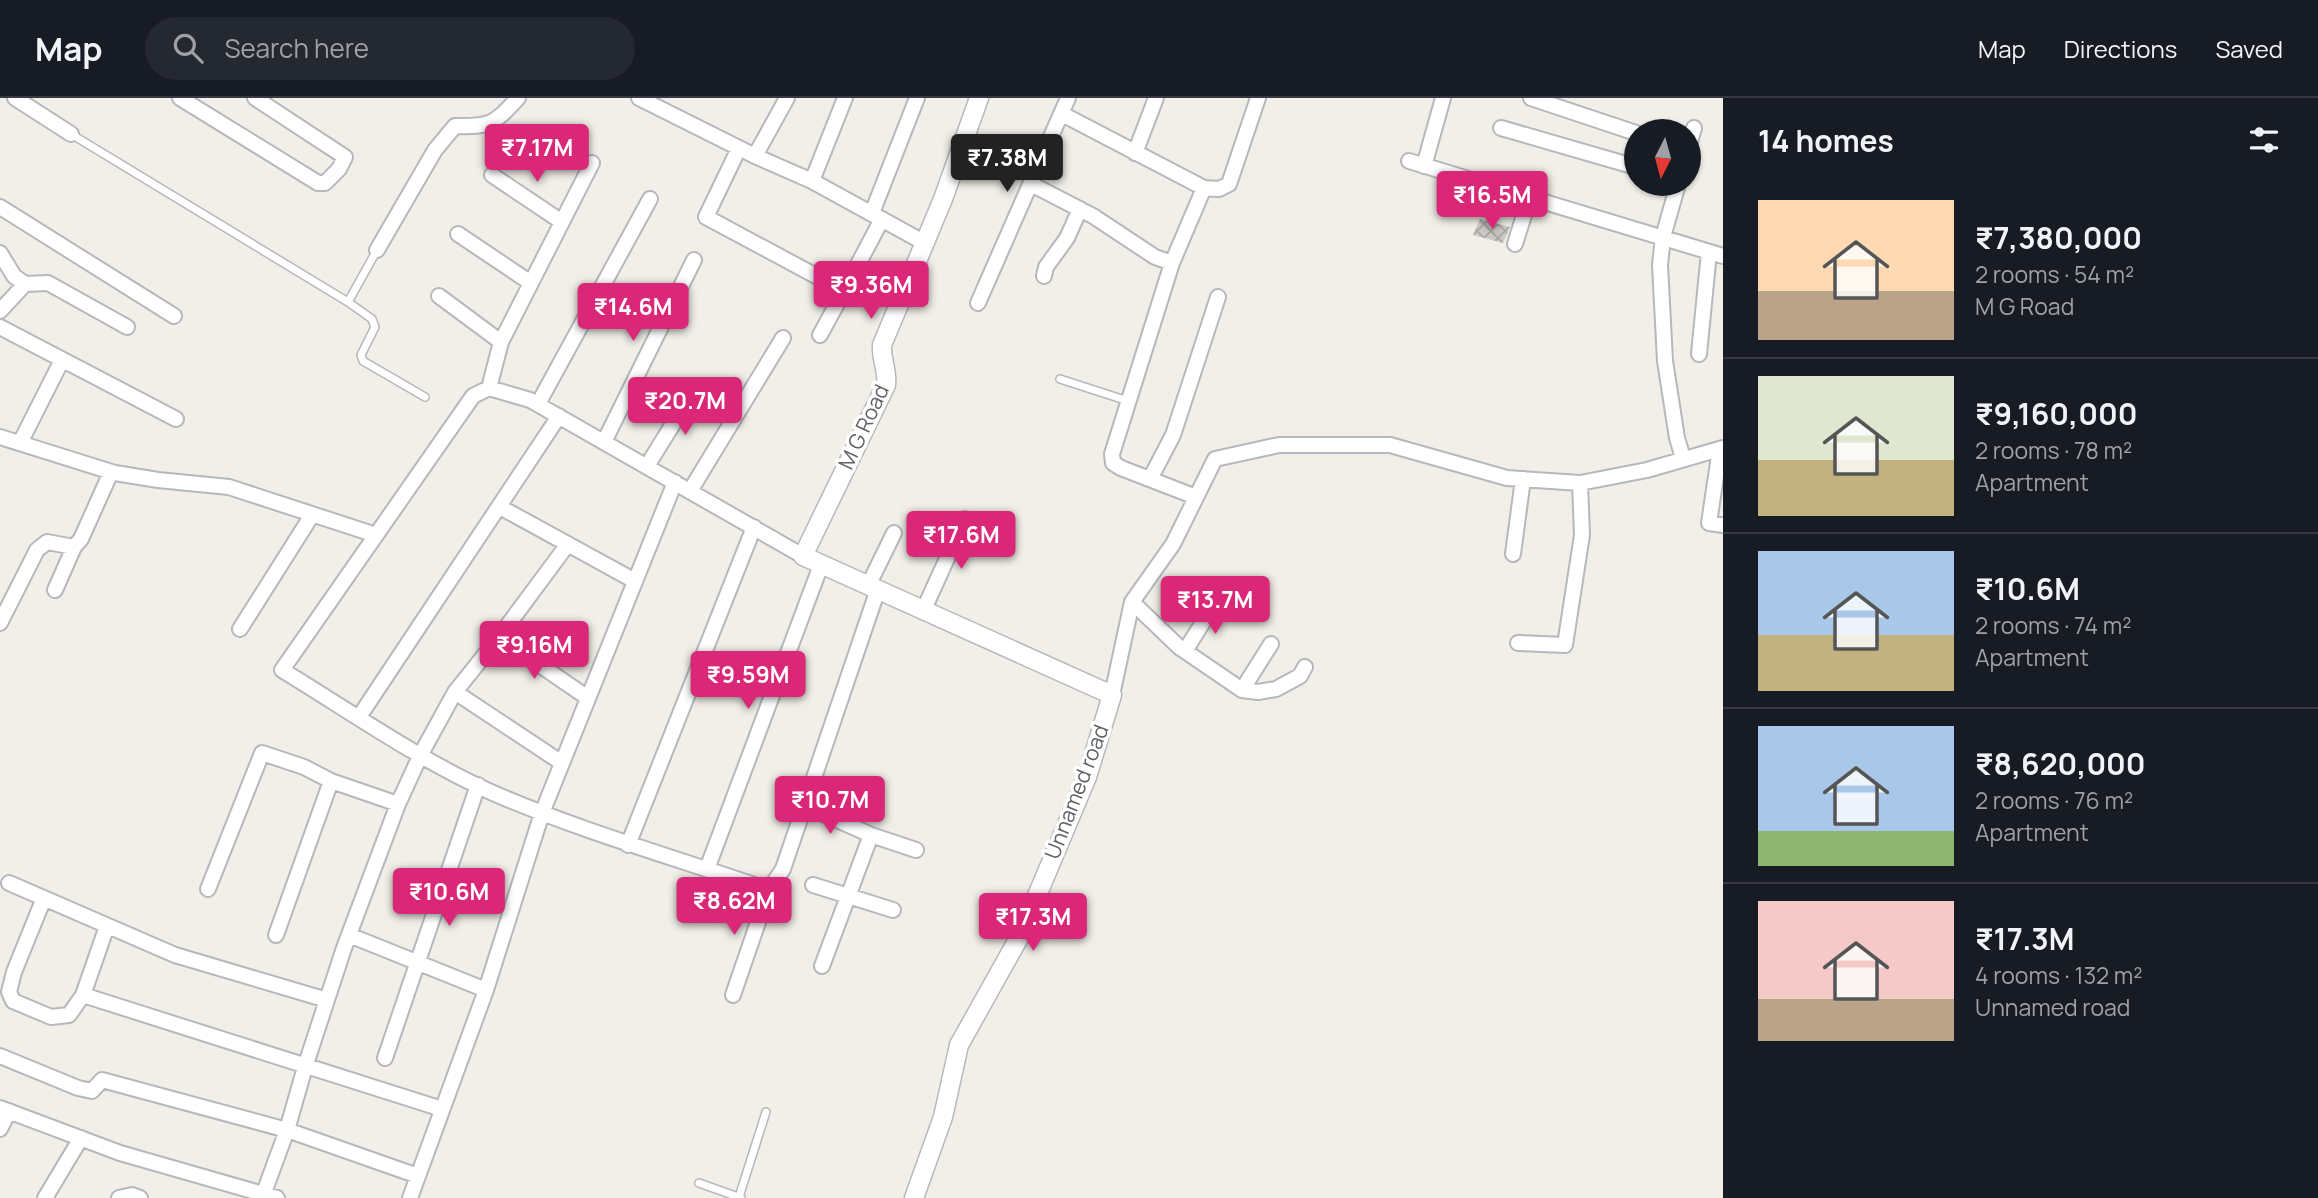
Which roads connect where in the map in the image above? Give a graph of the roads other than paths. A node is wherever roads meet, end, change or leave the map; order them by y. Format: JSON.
{"nodes":[{"id":1,"x":15,"y":98,"type":"edge"},
{"id":2,"x":180,"y":98,"type":"edge"},
{"id":3,"x":255,"y":98,"type":"edge"},
{"id":4,"x":518,"y":98,"type":"edge"},
{"id":5,"x":639,"y":98,"type":"edge"},
{"id":6,"x":787,"y":98,"type":"edge"},
{"id":7,"x":845,"y":98,"type":"edge"},
{"id":8,"x":917,"y":98,"type":"edge"},
{"id":9,"x":979,"y":98,"type":"edge"},
{"id":10,"x":1068,"y":98,"type":"edge"},
{"id":11,"x":1156,"y":98,"type":"edge"},
{"id":12,"x":1258,"y":98,"type":"edge"},
{"id":13,"x":1443,"y":98,"type":"edge"},
{"id":14,"x":1531,"y":98,"type":"edge"},
{"id":15,"x":1062,"y":114,"type":"junction"},
{"id":16,"x":1501,"y":128,"type":"dead end"},
{"id":17,"x":1624,"y":129,"type":"edge"},
{"id":18,"x":71,"y":134,"type":"joint"},
{"id":19,"x":739,"y":148,"type":"junction"},
{"id":20,"x":1135,"y":153,"type":"junction"},
{"id":21,"x":755,"y":156,"type":"junction"},
{"id":22,"x":1409,"y":161,"type":"dead end"},
{"id":23,"x":592,"y":163,"type":"dead end"},
{"id":24,"x":1624,"y":164,"type":"edge"},
{"id":25,"x":1424,"y":166,"type":"junction"},
{"id":26,"x":492,"y":175,"type":"dead end"},
{"id":27,"x":812,"y":181,"type":"junction"},
{"id":28,"x":1031,"y":184,"type":"junction"},
{"id":29,"x":1203,"y":188,"type":"junction"},
{"id":30,"x":1530,"y":196,"type":"junction"},
{"id":31,"x":1675,"y":196,"type":"edge"},
{"id":32,"x":650,"y":199,"type":"dead end"},
{"id":33,"x":0,"y":207,"type":"edge"},
{"id":34,"x":1080,"y":209,"type":"junction"},
{"id":35,"x":877,"y":216,"type":"junction"},
{"id":36,"x":562,"y":222,"type":"junction"},
{"id":37,"x":458,"y":234,"type":"dead end"},
{"id":38,"x":1663,"y":237,"type":"junction"},
{"id":39,"x":925,"y":243,"type":"junction"},
{"id":40,"x":1515,"y":244,"type":"dead end"},
{"id":41,"x":377,"y":250,"type":"joint"},
{"id":42,"x":0,"y":253,"type":"edge"},
{"id":43,"x":1716,"y":254,"type":"edge"},
{"id":44,"x":694,"y":260,"type":"dead end"},
{"id":45,"x":1172,"y":263,"type":"junction"},
{"id":46,"x":1044,"y":276,"type":"dead end"},
{"id":47,"x":531,"y":283,"type":"junction"},
{"id":48,"x":25,"y":284,"type":"junction"},
{"id":49,"x":844,"y":291,"type":"junction"},
{"id":50,"x":439,"y":296,"type":"dead end"},
{"id":51,"x":1218,"y":298,"type":"dead end"},
{"id":52,"x":348,"y":302,"type":"junction"},
{"id":53,"x":978,"y":303,"type":"dead end"},
{"id":54,"x":0,"y":311,"type":"edge"},
{"id":55,"x":174,"y":316,"type":"dead end"},
{"id":56,"x":0,"y":327,"type":"edge"},
{"id":57,"x":127,"y":327,"type":"dead end"},
{"id":58,"x":820,"y":335,"type":"dead end"},
{"id":59,"x":783,"y":338,"type":"dead end"},
{"id":60,"x":501,"y":342,"type":"junction"},
{"id":61,"x":1699,"y":354,"type":"dead end"},
{"id":62,"x":62,"y":360,"type":"junction"},
{"id":63,"x":1060,"y":379,"type":"dead end"},
{"id":64,"x":489,"y":388,"type":"junction"},
{"id":65,"x":694,"y":390,"type":"dead end"},
{"id":66,"x":425,"y":397,"type":"dead end"},
{"id":67,"x":1129,"y":401,"type":"junction"},
{"id":68,"x":538,"y":404,"type":"junction"},
{"id":69,"x":559,"y":416,"type":"junction"},
{"id":70,"x":176,"y":419,"type":"dead end"},
{"id":71,"x":0,"y":437,"type":"edge"},
{"id":72,"x":604,"y":442,"type":"junction"},
{"id":73,"x":20,"y":443,"type":"junction"},
{"id":74,"x":1722,"y":448,"type":"edge"},
{"id":75,"x":1683,"y":458,"type":"junction"},
{"id":76,"x":647,"y":466,"type":"junction"},
{"id":77,"x":111,"y":472,"type":"junction"},
{"id":78,"x":1150,"y":479,"type":"junction"},
{"id":79,"x":1523,"y":479,"type":"junction"},
{"id":80,"x":675,"y":482,"type":"junction"},
{"id":81,"x":1580,"y":483,"type":"junction"},
{"id":82,"x":690,"y":491,"type":"junction"},
{"id":83,"x":1196,"y":497,"type":"junction"},
{"id":84,"x":500,"y":507,"type":"junction"},
{"id":85,"x":312,"y":515,"type":"junction"},
{"id":86,"x":965,"y":519,"type":"dead end"},
{"id":87,"x":1723,"y":525,"type":"edge"},
{"id":88,"x":754,"y":527,"type":"junction"},
{"id":89,"x":894,"y":533,"type":"dead end"},
{"id":90,"x":376,"y":536,"type":"junction"},
{"id":91,"x":568,"y":544,"type":"junction"},
{"id":92,"x":74,"y":547,"type":"junction"},
{"id":93,"x":1513,"y":554,"type":"dead end"},
{"id":94,"x":803,"y":556,"type":"junction"},
{"id":95,"x":821,"y":565,"type":"junction"},
{"id":96,"x":635,"y":581,"type":"junction"},
{"id":97,"x":873,"y":587,"type":"junction"},
{"id":98,"x":55,"y":590,"type":"dead end"},
{"id":99,"x":1132,"y":602,"type":"junction"},
{"id":100,"x":1215,"y":603,"type":"dead end"},
{"id":101,"x":925,"y":610,"type":"junction"},
{"id":102,"x":0,"y":623,"type":"edge"},
{"id":103,"x":240,"y":628,"type":"dead end"},
{"id":104,"x":499,"y":637,"type":"junction"},
{"id":105,"x":1518,"y":643,"type":"dead end"},
{"id":106,"x":1271,"y":644,"type":"dead end"},
{"id":107,"x":1185,"y":651,"type":"junction"},
{"id":108,"x":1305,"y":667,"type":"dead end"},
{"id":109,"x":1242,"y":690,"type":"junction"},
{"id":110,"x":455,"y":692,"type":"junction"},
{"id":111,"x":1112,"y":695,"type":"junction"},
{"id":112,"x":589,"y":698,"type":"junction"},
{"id":113,"x":359,"y":717,"type":"junction"},
{"id":114,"x":421,"y":754,"type":"junction"},
{"id":115,"x":562,"y":763,"type":"junction"},
{"id":116,"x":331,"y":781,"type":"junction"},
{"id":117,"x":478,"y":785,"type":"junction"},
{"id":118,"x":398,"y":804,"type":"junction"},
{"id":119,"x":804,"y":805,"type":"junction"},
{"id":120,"x":542,"y":813,"type":"junction"},
{"id":121,"x":871,"y":835,"type":"junction"},
{"id":122,"x":628,"y":845,"type":"junction"},
{"id":123,"x":916,"y":850,"type":"dead end"},
{"id":124,"x":707,"y":869,"type":"junction"},
{"id":125,"x":9,"y":883,"type":"dead end"},
{"id":126,"x":813,"y":885,"type":"dead end"},
{"id":127,"x":208,"y":889,"type":"dead end"},
{"id":128,"x":769,"y":890,"type":"junction"},
{"id":129,"x":848,"y":896,"type":"junction"},
{"id":130,"x":44,"y":898,"type":"junction"},
{"id":131,"x":893,"y":910,"type":"dead end"},
{"id":132,"x":107,"y":926,"type":"junction"},
{"id":133,"x":276,"y":935,"type":"dead end"},
{"id":134,"x":349,"y":935,"type":"junction"},
{"id":135,"x":419,"y":963,"type":"junction"},
{"id":136,"x":822,"y":965,"type":"dead end"},
{"id":137,"x":486,"y":990,"type":"junction"},
{"id":138,"x":83,"y":995,"type":"junction"},
{"id":139,"x":733,"y":995,"type":"dead end"},
{"id":140,"x":327,"y":1000,"type":"junction"},
{"id":141,"x":0,"y":1056,"type":"edge"},
{"id":142,"x":385,"y":1058,"type":"dead end"},
{"id":143,"x":305,"y":1067,"type":"junction"},
{"id":144,"x":5,"y":1110,"type":"edge"},
{"id":145,"x":442,"y":1110,"type":"junction"},
{"id":146,"x":766,"y":1112,"type":"dead end"},
{"id":147,"x":0,"y":1129,"type":"edge"},
{"id":148,"x":287,"y":1130,"type":"junction"},
{"id":149,"x":81,"y":1138,"type":"junction"},
{"id":150,"x":418,"y":1176,"type":"junction"},
{"id":151,"x":699,"y":1183,"type":"dead end"},
{"id":152,"x":268,"y":1196,"type":"edge"},
{"id":153,"x":740,"y":1197,"type":"edge"},
{"id":154,"x":45,"y":1198,"type":"edge"},
{"id":155,"x":119,"y":1198,"type":"edge"},
{"id":156,"x":140,"y":1198,"type":"edge"},
{"id":157,"x":410,"y":1198,"type":"edge"},
{"id":158,"x":914,"y":1198,"type":"edge"}],
"edges":[{"from":1,"to":18,"type":"street"},
{"from":2,"to":3,"type":"street"},
{"from":4,"to":41,"type":"street"},
{"from":5,"to":19,"type":"street"},
{"from":6,"to":21,"type":"street"},
{"from":7,"to":27,"type":"street"},
{"from":8,"to":35,"type":"street"},
{"from":9,"to":39,"type":"street","name":"M G Road"},
{"from":10,"to":15,"type":"street"},
{"from":11,"to":20,"type":"street"},
{"from":12,"to":29,"type":"street"},
{"from":13,"to":25,"type":"street"},
{"from":14,"to":17,"type":"street"},
{"from":15,"to":20,"type":"street"},
{"from":15,"to":28,"type":"street"},
{"from":16,"to":24,"type":"street"},
{"from":18,"to":52,"type":"lane"},
{"from":19,"to":21,"type":"street"},
{"from":19,"to":49,"type":"street"},
{"from":20,"to":29,"type":"street"},
{"from":21,"to":27,"type":"street"},
{"from":22,"to":25,"type":"street"},
{"from":23,"to":36,"type":"street"},
{"from":25,"to":30,"type":"street"},
{"from":26,"to":36,"type":"street"},
{"from":27,"to":35,"type":"street"},
{"from":28,"to":34,"type":"street"},
{"from":28,"to":53,"type":"street"},
{"from":29,"to":45,"type":"street"},
{"from":30,"to":38,"type":"street"},
{"from":30,"to":40,"type":"street"},
{"from":31,"to":38,"type":"street"},
{"from":32,"to":68,"type":"street"},
{"from":33,"to":55,"type":"street"},
{"from":34,"to":45,"type":"street"},
{"from":34,"to":46,"type":"street"},
{"from":35,"to":39,"type":"street"},
{"from":35,"to":49,"type":"street"},
{"from":36,"to":47,"type":"street"},
{"from":37,"to":47,"type":"street"},
{"from":38,"to":43,"type":"street"},
{"from":38,"to":75,"type":"street"},
{"from":39,"to":94,"type":"street","name":"M G Road"},
{"from":41,"to":52,"type":"lane"},
{"from":42,"to":48,"type":"street"},
{"from":43,"to":61,"type":"street"},
{"from":44,"to":72,"type":"street"},
{"from":45,"to":67,"type":"street"},
{"from":47,"to":60,"type":"street"},
{"from":48,"to":54,"type":"street"},
{"from":48,"to":57,"type":"street"},
{"from":49,"to":58,"type":"street"},
{"from":50,"to":60,"type":"street"},
{"from":51,"to":78,"type":"street"},
{"from":52,"to":66,"type":"lane"},
{"from":56,"to":62,"type":"street"},
{"from":59,"to":82,"type":"street"},
{"from":60,"to":64,"type":"street"},
{"from":62,"to":70,"type":"street"},
{"from":62,"to":73,"type":"street"},
{"from":63,"to":67,"type":"lane"},
{"from":64,"to":68,"type":"street"},
{"from":64,"to":90,"type":"street"},
{"from":65,"to":76,"type":"street"},
{"from":67,"to":78,"type":"street"},
{"from":68,"to":69,"type":"street"},
{"from":69,"to":72,"type":"street"},
{"from":69,"to":84,"type":"street"},
{"from":71,"to":73,"type":"street"},
{"from":72,"to":76,"type":"street"},
{"from":73,"to":77,"type":"street"},
{"from":74,"to":75,"type":"street"},
{"from":74,"to":87,"type":"street"},
{"from":75,"to":81,"type":"street"},
{"from":76,"to":80,"type":"street"},
{"from":77,"to":85,"type":"street"},
{"from":77,"to":92,"type":"street"},
{"from":78,"to":83,"type":"street"},
{"from":79,"to":81,"type":"street"},
{"from":79,"to":83,"type":"street"},
{"from":79,"to":93,"type":"street"},
{"from":80,"to":82,"type":"street"},
{"from":80,"to":96,"type":"street"},
{"from":81,"to":105,"type":"street"},
{"from":82,"to":88,"type":"street"},
{"from":83,"to":99,"type":"street"},
{"from":84,"to":91,"type":"street"},
{"from":84,"to":113,"type":"street"},
{"from":85,"to":90,"type":"street"},
{"from":85,"to":103,"type":"street"},
{"from":86,"to":101,"type":"street"},
{"from":88,"to":94,"type":"street"},
{"from":88,"to":122,"type":"street"},
{"from":89,"to":97,"type":"street"},
{"from":90,"to":113,"type":"street"},
{"from":91,"to":96,"type":"street"},
{"from":91,"to":104,"type":"street"},
{"from":92,"to":98,"type":"street"},
{"from":92,"to":102,"type":"street"},
{"from":94,"to":95,"type":"street"},
{"from":95,"to":97,"type":"street"},
{"from":95,"to":124,"type":"street"},
{"from":96,"to":112,"type":"street"},
{"from":97,"to":101,"type":"street"},
{"from":97,"to":119,"type":"street"},
{"from":99,"to":107,"type":"street"},
{"from":99,"to":111,"type":"street"},
{"from":100,"to":107,"type":"street"},
{"from":101,"to":111,"type":"street"},
{"from":104,"to":110,"type":"street"},
{"from":104,"to":112,"type":"street"},
{"from":106,"to":109,"type":"street"},
{"from":107,"to":109,"type":"street"},
{"from":108,"to":109,"type":"street"},
{"from":110,"to":114,"type":"street"},
{"from":110,"to":115,"type":"street"},
{"from":111,"to":158,"type":"street","name":"Unnamed road"},
{"from":112,"to":115,"type":"street"},
{"from":113,"to":114,"type":"street"},
{"from":114,"to":117,"type":"street"},
{"from":114,"to":118,"type":"street"},
{"from":115,"to":120,"type":"street"},
{"from":116,"to":118,"type":"street"},
{"from":116,"to":127,"type":"street"},
{"from":116,"to":133,"type":"street"},
{"from":117,"to":120,"type":"street"},
{"from":117,"to":135,"type":"street"},
{"from":118,"to":134,"type":"street"},
{"from":119,"to":121,"type":"street"},
{"from":119,"to":128,"type":"street"},
{"from":120,"to":122,"type":"street"},
{"from":120,"to":137,"type":"street"},
{"from":121,"to":123,"type":"street"},
{"from":121,"to":129,"type":"street"},
{"from":122,"to":124,"type":"street"},
{"from":124,"to":128,"type":"street"},
{"from":125,"to":130,"type":"street"},
{"from":126,"to":129,"type":"street"},
{"from":128,"to":139,"type":"street"},
{"from":129,"to":131,"type":"street"},
{"from":129,"to":136,"type":"street"},
{"from":130,"to":132,"type":"street"},
{"from":130,"to":138,"type":"street"},
{"from":132,"to":138,"type":"street"},
{"from":132,"to":140,"type":"street"},
{"from":134,"to":135,"type":"street"},
{"from":134,"to":140,"type":"street"},
{"from":135,"to":137,"type":"street"},
{"from":135,"to":142,"type":"street"},
{"from":137,"to":145,"type":"street"},
{"from":138,"to":143,"type":"street"},
{"from":140,"to":143,"type":"street"},
{"from":141,"to":148,"type":"street"},
{"from":143,"to":145,"type":"street"},
{"from":143,"to":148,"type":"street"},
{"from":144,"to":147,"type":"street"},
{"from":144,"to":149,"type":"street"},
{"from":145,"to":150,"type":"street"},
{"from":146,"to":153,"type":"lane"},
{"from":148,"to":150,"type":"street"},
{"from":148,"to":152,"type":"street"},
{"from":149,"to":152,"type":"street"},
{"from":149,"to":154,"type":"street"},
{"from":150,"to":157,"type":"street"},
{"from":151,"to":153,"type":"lane"},
{"from":155,"to":156,"type":"street"}]}
